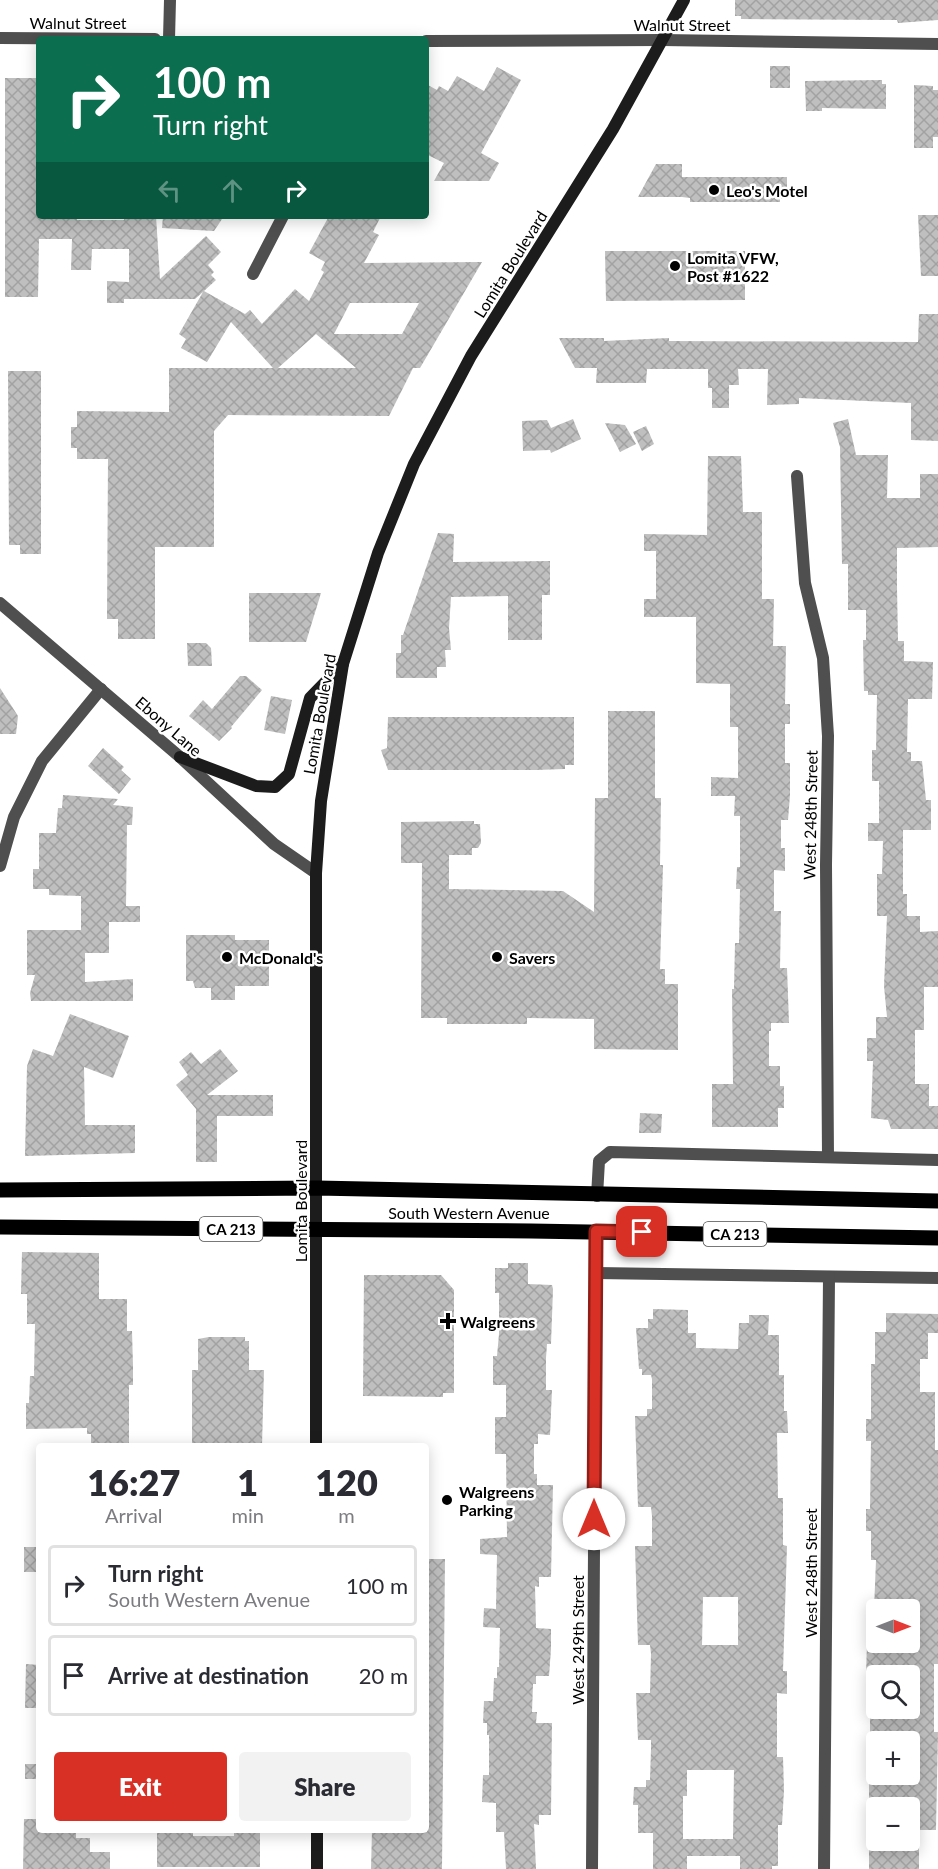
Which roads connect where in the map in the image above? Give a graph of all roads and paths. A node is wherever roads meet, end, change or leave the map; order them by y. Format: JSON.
{"nodes":[{"id":1,"x":170,"y":0,"type":"edge"},
{"id":2,"x":684,"y":0,"type":"edge"},
{"id":3,"x":170,"y":36,"type":"edge"},
{"id":4,"x":0,"y":38,"type":"edge"},
{"id":5,"x":36,"y":38,"type":"edge"},
{"id":6,"x":662,"y":40,"type":"junction"},
{"id":7,"x":429,"y":41,"type":"edge"},
{"id":8,"x":938,"y":44,"type":"edge"},
{"id":9,"x":281,"y":219,"type":"edge"},
{"id":10,"x":253,"y":274,"type":"dead end"},
{"id":11,"x":797,"y":476,"type":"dead end"},
{"id":12,"x":0,"y":603,"type":"edge"},
{"id":13,"x":343,"y":664,"type":"junction"},
{"id":14,"x":101,"y":689,"type":"junction"},
{"id":15,"x":180,"y":757,"type":"junction"},
{"id":16,"x":0,"y":866,"type":"edge"},
{"id":17,"x":316,"y":873,"type":"junction"},
{"id":18,"x":828,"y":1157,"type":"junction"},
{"id":19,"x":938,"y":1160,"type":"edge"},
{"id":20,"x":316,"y":1188,"type":"junction"},
{"id":21,"x":0,"y":1190,"type":"edge"},
{"id":22,"x":597,"y":1196,"type":"junction"},
{"id":23,"x":938,"y":1202,"type":"edge"},
{"id":24,"x":0,"y":1227,"type":"edge"},
{"id":25,"x":317,"y":1229,"type":"junction"},
{"id":26,"x":596,"y":1231,"type":"junction"},
{"id":27,"x":938,"y":1238,"type":"edge"},
{"id":28,"x":596,"y":1273,"type":"junction"},
{"id":29,"x":829,"y":1277,"type":"junction"},
{"id":30,"x":938,"y":1278,"type":"edge"},
{"id":31,"x":316,"y":1443,"type":"edge"},
{"id":32,"x":316,"y":1833,"type":"edge"},
{"id":33,"x":316,"y":1869,"type":"edge"},
{"id":34,"x":592,"y":1869,"type":"edge"},
{"id":35,"x":824,"y":1869,"type":"edge"}],
"edges":[{"from":1,"to":3,"type":"street"},
{"from":2,"to":6,"type":"main road","name":"Lomita Boulevard"},
{"from":4,"to":5,"type":"street","name":"Walnut Street"},
{"from":6,"to":7,"type":"street","name":"Walnut Street"},
{"from":6,"to":8,"type":"street","name":"Walnut Street"},
{"from":6,"to":13,"type":"main road","name":"Lomita Boulevard"},
{"from":9,"to":10,"type":"street"},
{"from":11,"to":18,"type":"street","name":"West 248th Street"},
{"from":12,"to":14,"type":"street","name":"Ebony Lane"},
{"from":13,"to":15,"type":"main road"},
{"from":13,"to":17,"type":"main road","name":"Lomita Boulevard"},
{"from":14,"to":15,"type":"street","name":"Ebony Lane"},
{"from":14,"to":16,"type":"street"},
{"from":15,"to":17,"type":"street","name":"Ebony Lane"},
{"from":17,"to":20,"type":"main road","name":"Lomita Boulevard"},
{"from":18,"to":19,"type":"street"},
{"from":18,"to":22,"type":"street"},
{"from":20,"to":21,"type":"main road","name":"South Western Avenue","number":"CA 213"},
{"from":20,"to":22,"type":"main road","name":"South Western Avenue","number":"CA 213"},
{"from":20,"to":25,"type":"main road","name":"Lomita Boulevard"},
{"from":22,"to":23,"type":"main road","name":"South Western Avenue","number":"CA 213"},
{"from":24,"to":25,"type":"main road","name":"South Western Avenue","number":"CA 213"},
{"from":25,"to":26,"type":"main road","name":"South Western Avenue","number":"CA 213"},
{"from":25,"to":31,"type":"main road","name":"Lomita Boulevard"},
{"from":26,"to":27,"type":"main road","name":"South Western Avenue","number":"CA 213"},
{"from":26,"to":28,"type":"street","name":"West 249th Street"},
{"from":28,"to":29,"type":"street"},
{"from":28,"to":34,"type":"street","name":"West 249th Street"},
{"from":29,"to":30,"type":"street"},
{"from":29,"to":35,"type":"street","name":"West 248th Street"},
{"from":32,"to":33,"type":"main road"}]}
